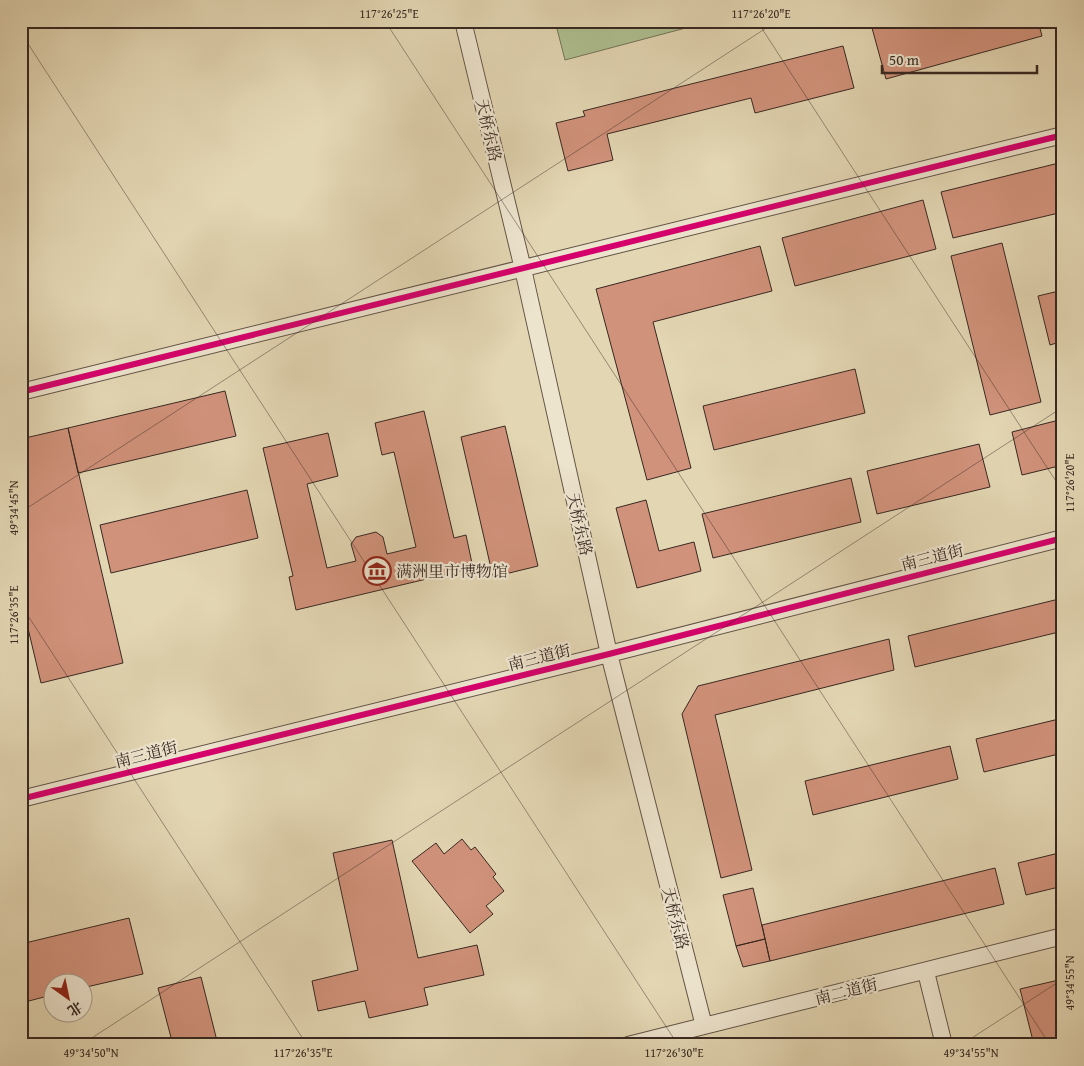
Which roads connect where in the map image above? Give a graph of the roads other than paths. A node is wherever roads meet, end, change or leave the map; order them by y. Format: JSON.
{"nodes":[{"id":1,"x":463,"y":21,"type":"edge"},
{"id":2,"x":1063,"y":135,"type":"edge"},
{"id":3,"x":523,"y":269,"type":"junction"},
{"id":4,"x":21,"y":392,"type":"edge"},
{"id":5,"x":1063,"y":538,"type":"edge"},
{"id":6,"x":609,"y":654,"type":"junction"},
{"id":7,"x":21,"y":799,"type":"edge"},
{"id":8,"x":1063,"y":936,"type":"edge"},
{"id":9,"x":926,"y":972,"type":"junction"},
{"id":10,"x":704,"y":1026,"type":"junction"},
{"id":11,"x":628,"y":1045,"type":"edge"},
{"id":12,"x":944,"y":1045,"type":"edge"}],
"edges":[{"from":1,"to":3,"type":"street","name":"天桥东路"},
{"from":2,"to":3,"type":"street"},
{"from":3,"to":4,"type":"street"},
{"from":3,"to":6,"type":"street","name":"天桥东路"},
{"from":5,"to":6,"type":"street","name":"南三道街"},
{"from":6,"to":7,"type":"street","name":"南三道街"},
{"from":6,"to":10,"type":"street","name":"天桥东路"},
{"from":8,"to":9,"type":"street","name":"南二道街"},
{"from":9,"to":10,"type":"street","name":"南二道街"},
{"from":9,"to":12,"type":"street"},
{"from":10,"to":11,"type":"street","name":"南二道街"}]}
